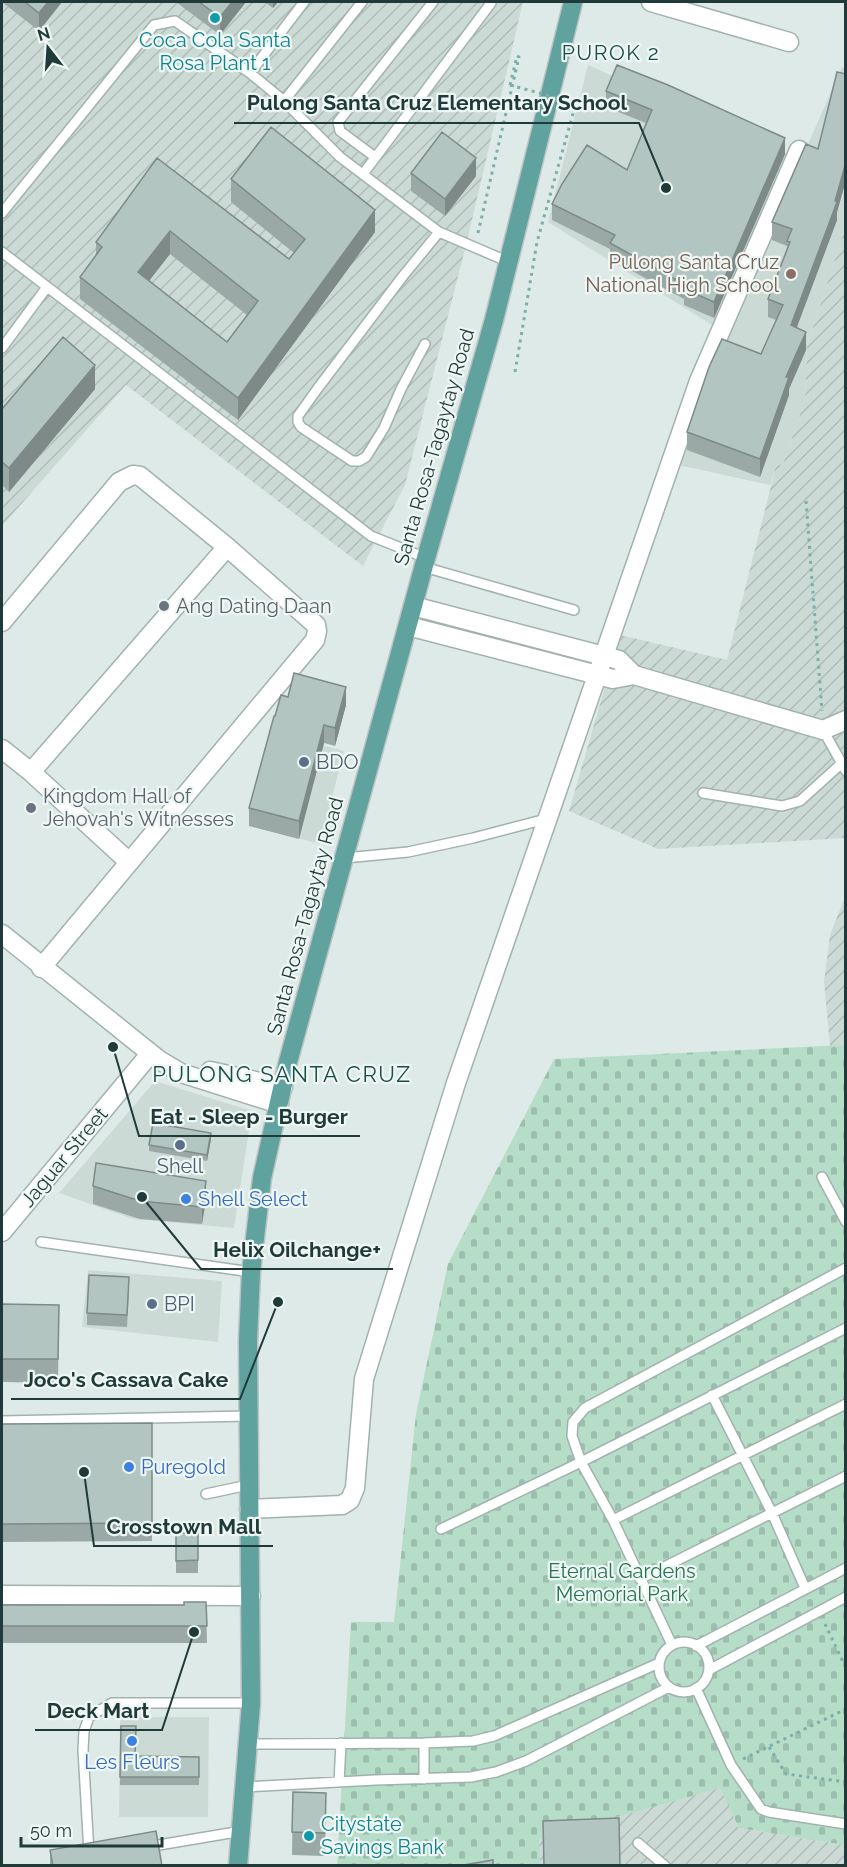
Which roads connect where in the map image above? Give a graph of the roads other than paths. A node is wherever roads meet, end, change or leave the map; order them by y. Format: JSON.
{"nodes":[{"id":1,"x":304,"y":2,"type":"edge"},
{"id":2,"x":362,"y":2,"type":"edge"},
{"id":3,"x":433,"y":2,"type":"edge"},
{"id":4,"x":491,"y":2,"type":"edge"},
{"id":5,"x":573,"y":2,"type":"edge"},
{"id":6,"x":651,"y":2,"type":"edge"},
{"id":7,"x":789,"y":42,"type":"dead end"},
{"id":8,"x":250,"y":73,"type":"junction"},
{"id":9,"x":284,"y":101,"type":"junction"},
{"id":10,"x":799,"y":150,"type":"dead end"},
{"id":11,"x":375,"y":157,"type":"junction"},
{"id":12,"x":363,"y":174,"type":"junction"},
{"id":13,"x":2,"y":213,"type":"edge"},
{"id":14,"x":440,"y":232,"type":"junction"},
{"id":15,"x":2,"y":252,"type":"edge"},
{"id":16,"x":509,"y":262,"type":"junction"},
{"id":17,"x":47,"y":287,"type":"junction"},
{"id":18,"x":425,"y":344,"type":"dead end"},
{"id":19,"x":2,"y":348,"type":"edge"},
{"id":20,"x":227,"y":547,"type":"junction"},
{"id":21,"x":425,"y":562,"type":"junction"},
{"id":22,"x":413,"y":606,"type":"junction"},
{"id":23,"x":574,"y":610,"type":"dead end"},
{"id":24,"x":2,"y":622,"type":"edge"},
{"id":25,"x":408,"y":626,"type":"junction"},
{"id":26,"x":604,"y":655,"type":"junction"},
{"id":27,"x":597,"y":675,"type":"junction"},
{"id":28,"x":634,"y":675,"type":"junction"},
{"id":29,"x":846,"y":720,"type":"edge"},
{"id":30,"x":823,"y":730,"type":"junction"},
{"id":31,"x":2,"y":749,"type":"edge"},
{"id":32,"x":843,"y":768,"type":"edge"},
{"id":33,"x":31,"y":772,"type":"junction"},
{"id":34,"x":703,"y":793,"type":"dead end"},
{"id":35,"x":546,"y":819,"type":"junction"},
{"id":36,"x":345,"y":858,"type":"junction"},
{"id":37,"x":129,"y":861,"type":"junction"},
{"id":38,"x":2,"y":934,"type":"edge"},
{"id":39,"x":41,"y":968,"type":"junction"},
{"id":40,"x":150,"y":1054,"type":"junction"},
{"id":41,"x":281,"y":1096,"type":"junction"},
{"id":42,"x":822,"y":1177,"type":"dead end"},
{"id":43,"x":846,"y":1222,"type":"edge"},
{"id":44,"x":2,"y":1232,"type":"edge"},
{"id":45,"x":41,"y":1242,"type":"dead end"},
{"id":46,"x":846,"y":1268,"type":"edge"},
{"id":47,"x":251,"y":1272,"type":"junction"},
{"id":48,"x":846,"y":1328,"type":"edge"},
{"id":49,"x":712,"y":1395,"type":"junction"},
{"id":50,"x":846,"y":1404,"type":"edge"},
{"id":51,"x":249,"y":1416,"type":"junction"},
{"id":52,"x":2,"y":1421,"type":"edge"},
{"id":53,"x":742,"y":1457,"type":"junction"},
{"id":54,"x":580,"y":1462,"type":"junction"},
{"id":55,"x":846,"y":1476,"type":"edge"},
{"id":56,"x":248,"y":1485,"type":"junction"},
{"id":57,"x":206,"y":1494,"type":"dead end"},
{"id":58,"x":249,"y":1509,"type":"junction"},
{"id":59,"x":772,"y":1513,"type":"junction"},
{"id":60,"x":613,"y":1520,"type":"junction"},
{"id":61,"x":441,"y":1529,"type":"dead end"},
{"id":62,"x":846,"y":1568,"type":"edge"},
{"id":63,"x":640,"y":1579,"type":"junction"},
{"id":64,"x":805,"y":1588,"type":"junction"},
{"id":65,"x":2,"y":1595,"type":"edge"},
{"id":66,"x":251,"y":1596,"type":"junction"},
{"id":67,"x":846,"y":1597,"type":"edge"},
{"id":68,"x":672,"y":1645,"type":"junction"},
{"id":69,"x":696,"y":1646,"type":"junction"},
{"id":70,"x":659,"y":1663,"type":"junction"},
{"id":71,"x":709,"y":1670,"type":"junction"},
{"id":72,"x":669,"y":1688,"type":"junction"},
{"id":73,"x":696,"y":1688,"type":"junction"},
{"id":74,"x":251,"y":1703,"type":"junction"},
{"id":75,"x":341,"y":1743,"type":"junction"},
{"id":76,"x":424,"y":1743,"type":"junction"},
{"id":77,"x":248,"y":1744,"type":"junction"},
{"id":78,"x":424,"y":1779,"type":"junction"},
{"id":79,"x":339,"y":1782,"type":"junction"},
{"id":80,"x":246,"y":1787,"type":"junction"},
{"id":81,"x":846,"y":1824,"type":"edge"},
{"id":82,"x":242,"y":1831,"type":"junction"},
{"id":83,"x":638,"y":1843,"type":"dead end"},
{"id":84,"x":134,"y":1850,"type":"edge"},
{"id":85,"x":101,"y":1856,"type":"edge"},
{"id":86,"x":238,"y":1866,"type":"edge"},
{"id":87,"x":665,"y":1866,"type":"edge"}],
"edges":[{"from":1,"to":8,"type":"lane"},
{"from":2,"to":9,"type":"lane"},
{"from":3,"to":11,"type":"lane"},
{"from":4,"to":11,"type":"lane"},
{"from":5,"to":16,"type":"main road","name":"Santa Rosa-Tagaytay Road"},
{"from":6,"to":7,"type":"street"},
{"from":8,"to":9,"type":"lane"},
{"from":8,"to":13,"type":"lane"},
{"from":9,"to":12,"type":"lane"},
{"from":10,"to":26,"type":"street"},
{"from":11,"to":12,"type":"lane"},
{"from":12,"to":14,"type":"lane"},
{"from":14,"to":16,"type":"lane"},
{"from":14,"to":18,"type":"lane"},
{"from":15,"to":17,"type":"lane"},
{"from":16,"to":21,"type":"main road","name":"Santa Rosa-Tagaytay Road"},
{"from":17,"to":19,"type":"lane"},
{"from":17,"to":21,"type":"lane"},
{"from":20,"to":24,"type":"street"},
{"from":20,"to":33,"type":"street"},
{"from":20,"to":37,"type":"street"},
{"from":21,"to":22,"type":"main road","name":"Santa Rosa-Tagaytay Road"},
{"from":21,"to":23,"type":"lane"},
{"from":22,"to":25,"type":"main road","name":"Santa Rosa-Tagaytay Road"},
{"from":22,"to":26,"type":"street"},
{"from":25,"to":27,"type":"street"},
{"from":25,"to":36,"type":"main road","name":"Santa Rosa-Tagaytay Road"},
{"from":26,"to":27,"type":"street"},
{"from":26,"to":28,"type":"street"},
{"from":27,"to":28,"type":"street"},
{"from":27,"to":35,"type":"street"},
{"from":28,"to":30,"type":"street"},
{"from":29,"to":30,"type":"street"},
{"from":30,"to":32,"type":"lane"},
{"from":31,"to":33,"type":"street"},
{"from":32,"to":34,"type":"lane"},
{"from":33,"to":37,"type":"street"},
{"from":35,"to":36,"type":"lane"},
{"from":35,"to":58,"type":"street"},
{"from":36,"to":41,"type":"main road","name":"Santa Rosa-Tagaytay Road"},
{"from":37,"to":39,"type":"street"},
{"from":38,"to":39,"type":"street"},
{"from":39,"to":40,"type":"street"},
{"from":40,"to":41,"type":"street"},
{"from":40,"to":44,"type":"street","name":"Jaguar Street"},
{"from":41,"to":47,"type":"main road","name":"Santa Rosa-Tagaytay Road"},
{"from":42,"to":43,"type":"lane"},
{"from":45,"to":47,"type":"lane"},
{"from":46,"to":54,"type":"lane"},
{"from":47,"to":51,"type":"main road","name":"Santa Rosa-Tagaytay Road"},
{"from":48,"to":49,"type":"lane"},
{"from":49,"to":53,"type":"lane"},
{"from":49,"to":54,"type":"lane"},
{"from":50,"to":53,"type":"lane"},
{"from":51,"to":52,"type":"lane"},
{"from":51,"to":56,"type":"main road","name":"Santa Rosa-Tagaytay Road"},
{"from":53,"to":59,"type":"lane"},
{"from":53,"to":60,"type":"lane"},
{"from":54,"to":60,"type":"lane"},
{"from":54,"to":61,"type":"lane"},
{"from":55,"to":59,"type":"lane"},
{"from":56,"to":57,"type":"lane"},
{"from":56,"to":58,"type":"main road","name":"Santa Rosa-Tagaytay Road"},
{"from":58,"to":66,"type":"main road","name":"Santa Rosa-Tagaytay Road"},
{"from":59,"to":63,"type":"lane"},
{"from":59,"to":64,"type":"lane"},
{"from":60,"to":63,"type":"lane"},
{"from":62,"to":64,"type":"lane"},
{"from":63,"to":68,"type":"lane"},
{"from":64,"to":69,"type":"lane"},
{"from":65,"to":66,"type":"street"},
{"from":66,"to":74,"type":"main road","name":"Santa Rosa-Tagaytay Road"},
{"from":67,"to":71,"type":"lane"},
{"from":68,"to":69,"type":"lane"},
{"from":68,"to":70,"type":"lane"},
{"from":69,"to":71,"type":"lane"},
{"from":70,"to":72,"type":"lane"},
{"from":70,"to":76,"type":"lane"},
{"from":71,"to":73,"type":"lane"},
{"from":72,"to":73,"type":"lane"},
{"from":72,"to":78,"type":"lane"},
{"from":73,"to":81,"type":"lane"},
{"from":74,"to":77,"type":"main road","name":"Santa Rosa-Tagaytay Road"},
{"from":74,"to":85,"type":"lane"},
{"from":75,"to":76,"type":"lane"},
{"from":75,"to":77,"type":"lane"},
{"from":75,"to":79,"type":"lane"},
{"from":76,"to":78,"type":"lane"},
{"from":77,"to":80,"type":"main road","name":"Santa Rosa-Tagaytay Road"},
{"from":78,"to":79,"type":"lane"},
{"from":79,"to":80,"type":"lane"},
{"from":80,"to":82,"type":"main road","name":"Santa Rosa-Tagaytay Road"},
{"from":82,"to":84,"type":"lane"},
{"from":82,"to":86,"type":"main road","name":"Santa Rosa-Tagaytay Road"},
{"from":83,"to":87,"type":"lane"}]}
